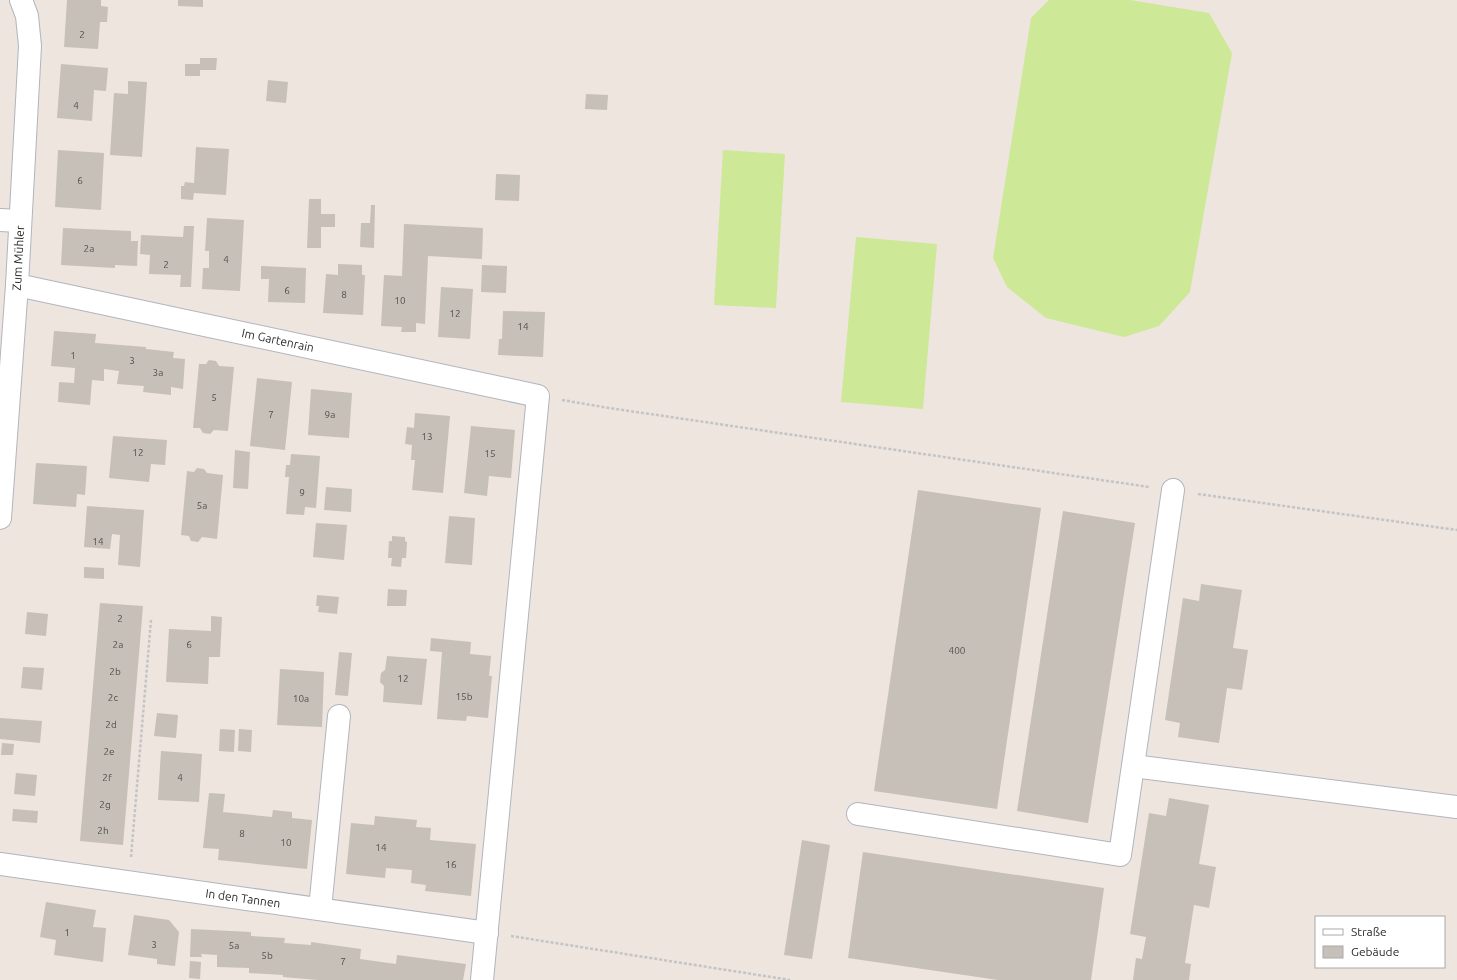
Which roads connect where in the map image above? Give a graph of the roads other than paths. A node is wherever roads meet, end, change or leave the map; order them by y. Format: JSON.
{"nodes":[{"id":1,"x":21,"y":0,"type":"edge"},
{"id":2,"x":10,"y":220,"type":"edge"},
{"id":3,"x":17,"y":285,"type":"junction"},
{"id":4,"x":1173,"y":490,"type":"dead end"},
{"id":5,"x":0,"y":518,"type":"edge"},
{"id":6,"x":339,"y":716,"type":"dead end"},
{"id":7,"x":1133,"y":766,"type":"junction"},
{"id":8,"x":1457,"y":807,"type":"edge"},
{"id":9,"x":858,"y":814,"type":"dead end"},
{"id":10,"x":0,"y":864,"type":"edge"},
{"id":11,"x":320,"y":909,"type":"junction"},
{"id":12,"x":486,"y":932,"type":"junction"},
{"id":13,"x":482,"y":980,"type":"edge"}],
"edges":[{"from":1,"to":2,"type":"street","name":"Zum Mühler"},
{"from":2,"to":3,"type":"street","name":"Zum Mühler"},
{"from":3,"to":5,"type":"street","name":"Zum Mühler"},
{"from":3,"to":12,"type":"street","name":"Im Gartenrain"},
{"from":4,"to":7,"type":"street"},
{"from":6,"to":11,"type":"street"},
{"from":7,"to":8,"type":"street"},
{"from":7,"to":9,"type":"street"},
{"from":10,"to":11,"type":"street","name":"In den Tannen"},
{"from":11,"to":12,"type":"street","name":"In den Tannen"},
{"from":12,"to":13,"type":"street"}]}
